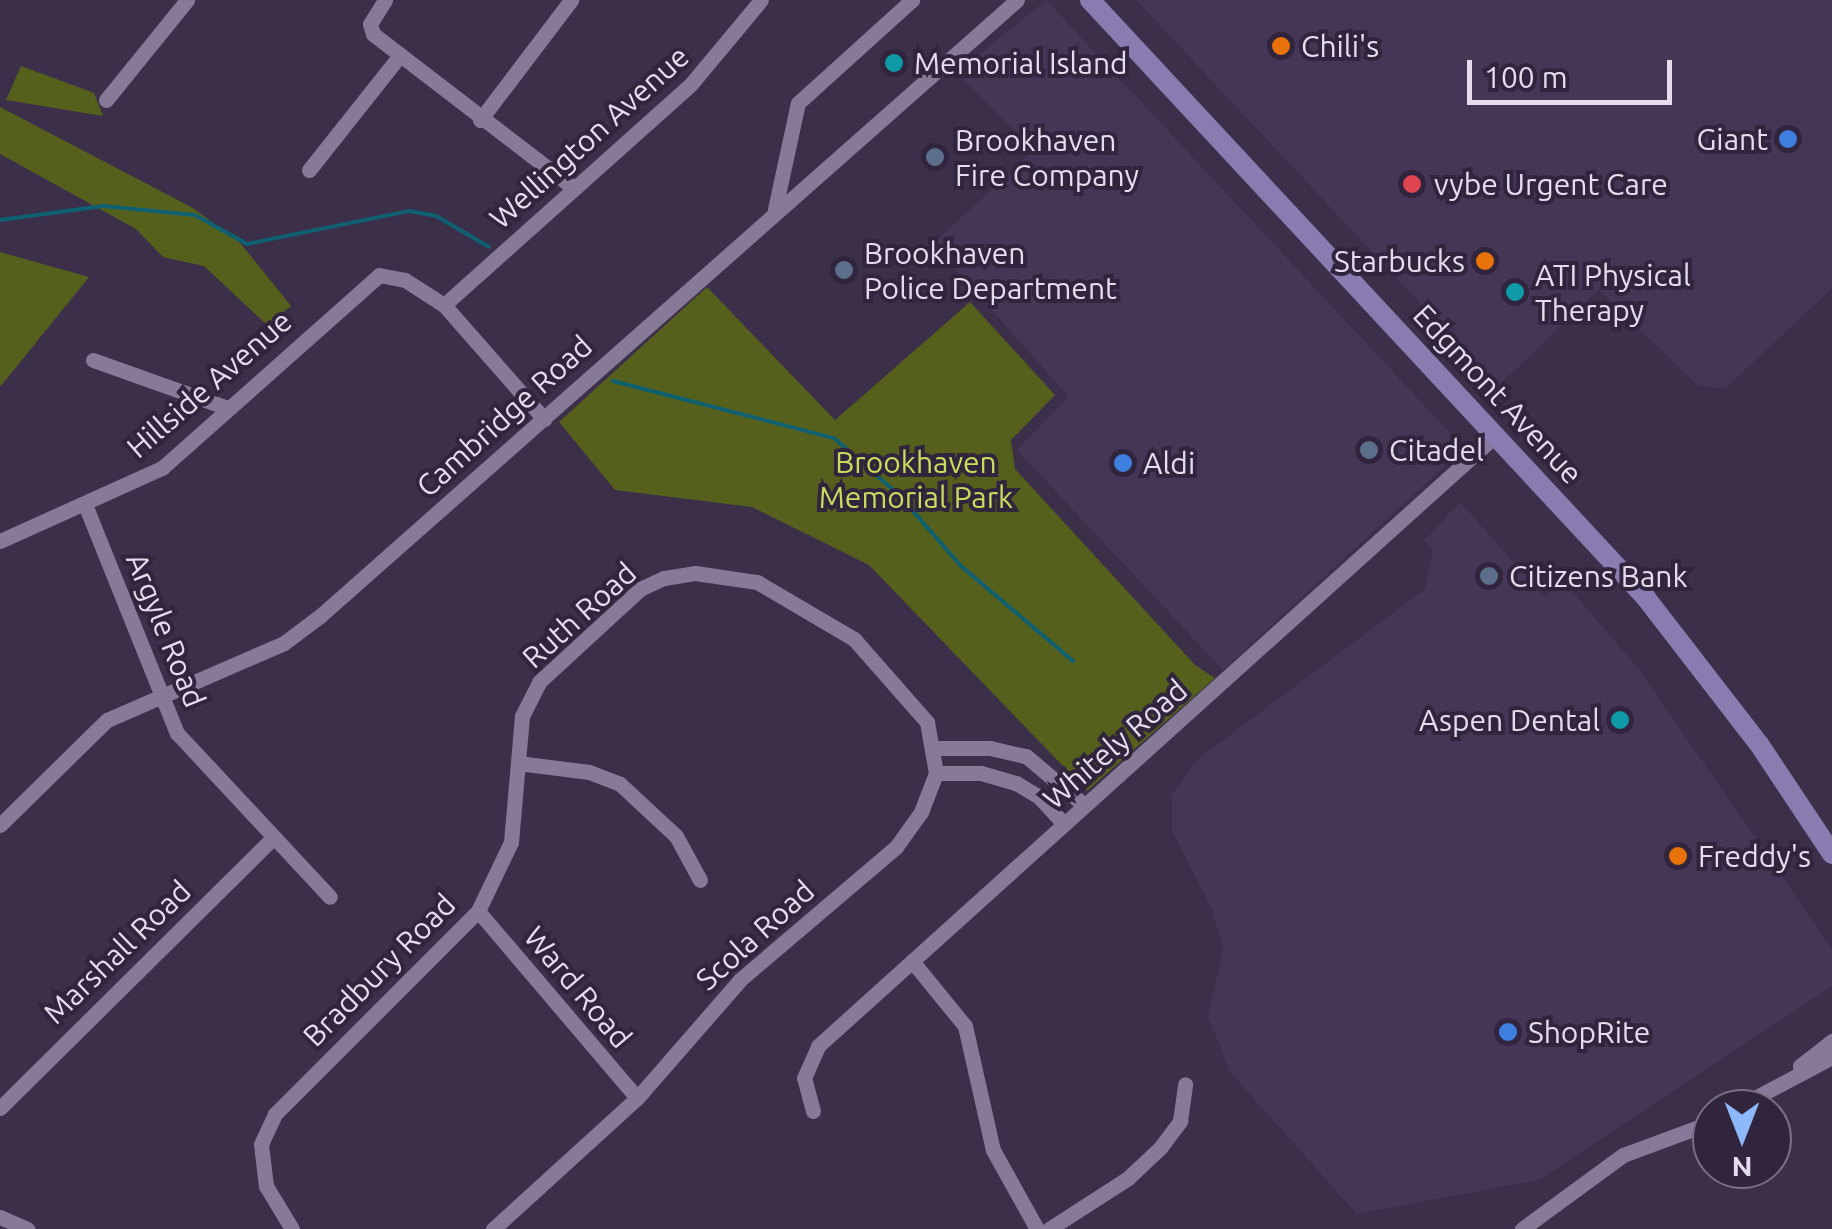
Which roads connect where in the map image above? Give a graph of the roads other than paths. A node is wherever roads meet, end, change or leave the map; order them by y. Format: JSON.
{"nodes":[{"id":1,"x":187,"y":0,"type":"edge"},
{"id":2,"x":385,"y":0,"type":"edge"},
{"id":3,"x":571,"y":0,"type":"edge"},
{"id":4,"x":912,"y":0,"type":"edge"},
{"id":5,"x":1016,"y":0,"type":"edge"},
{"id":6,"x":1090,"y":0,"type":"edge"},
{"id":7,"x":752,"y":3,"type":"edge"},
{"id":8,"x":400,"y":55,"type":"junction"},
{"id":9,"x":106,"y":100,"type":"dead end"},
{"id":10,"x":480,"y":120,"type":"junction"},
{"id":11,"x":309,"y":170,"type":"dead end"},
{"id":12,"x":574,"y":188,"type":"junction"},
{"id":13,"x":775,"y":209,"type":"junction"},
{"id":14,"x":444,"y":305,"type":"junction"},
{"id":15,"x":93,"y":360,"type":"dead end"},
{"id":16,"x":228,"y":408,"type":"junction"},
{"id":17,"x":544,"y":419,"type":"junction"},
{"id":18,"x":1497,"y":434,"type":"junction"},
{"id":19,"x":86,"y":507,"type":"junction"},
{"id":20,"x":0,"y":540,"type":"edge"},
{"id":21,"x":164,"y":694,"type":"junction"},
{"id":22,"x":936,"y":748,"type":"junction"},
{"id":23,"x":518,"y":763,"type":"junction"},
{"id":24,"x":936,"y":773,"type":"junction"},
{"id":25,"x":1084,"y":805,"type":"junction"},
{"id":26,"x":1064,"y":824,"type":"junction"},
{"id":27,"x":0,"y":826,"type":"edge"},
{"id":28,"x":274,"y":836,"type":"junction"},
{"id":29,"x":1832,"y":854,"type":"edge"},
{"id":30,"x":700,"y":880,"type":"dead end"},
{"id":31,"x":330,"y":896,"type":"dead end"},
{"id":32,"x":478,"y":912,"type":"junction"},
{"id":33,"x":912,"y":961,"type":"junction"},
{"id":34,"x":1832,"y":1041,"type":"edge"},
{"id":35,"x":1832,"y":1057,"type":"edge"},
{"id":36,"x":1786,"y":1078,"type":"junction"},
{"id":37,"x":1185,"y":1084,"type":"dead end"},
{"id":38,"x":1768,"y":1089,"type":"edge"},
{"id":39,"x":637,"y":1098,"type":"junction"},
{"id":40,"x":0,"y":1108,"type":"edge"},
{"id":41,"x":813,"y":1111,"type":"dead end"},
{"id":42,"x":1692,"y":1130,"type":"edge"},
{"id":43,"x":0,"y":1217,"type":"edge"},
{"id":44,"x":28,"y":1229,"type":"edge"},
{"id":45,"x":292,"y":1229,"type":"edge"},
{"id":46,"x":493,"y":1229,"type":"edge"},
{"id":47,"x":1038,"y":1229,"type":"edge"},
{"id":48,"x":1050,"y":1229,"type":"edge"},
{"id":49,"x":1522,"y":1229,"type":"edge"}],
"edges":[{"from":1,"to":9,"type":"street"},
{"from":2,"to":8,"type":"street"},
{"from":3,"to":10,"type":"street"},
{"from":4,"to":13,"type":"street"},
{"from":5,"to":13,"type":"street","name":"Cambridge Road"},
{"from":6,"to":18,"type":"main road","name":"Edgmont Avenue"},
{"from":7,"to":12,"type":"street","name":"Wellington Avenue"},
{"from":8,"to":10,"type":"street"},
{"from":8,"to":11,"type":"street"},
{"from":10,"to":12,"type":"street"},
{"from":12,"to":14,"type":"street","name":"Wellington Avenue"},
{"from":13,"to":17,"type":"street","name":"Cambridge Road"},
{"from":14,"to":16,"type":"street","name":"Hillside Avenue"},
{"from":14,"to":17,"type":"street"},
{"from":15,"to":16,"type":"street"},
{"from":16,"to":19,"type":"street","name":"Hillside Avenue"},
{"from":17,"to":21,"type":"street","name":"Cambridge Road"},
{"from":18,"to":25,"type":"street","name":"Whitely Road"},
{"from":18,"to":29,"type":"main road","name":"Edgmont Avenue"},
{"from":19,"to":20,"type":"street","name":"Hillside Avenue"},
{"from":19,"to":21,"type":"street","name":"Argyle Road"},
{"from":21,"to":27,"type":"street","name":"Cambridge Road"},
{"from":21,"to":28,"type":"street","name":"Argyle Road"},
{"from":22,"to":23,"type":"street","name":"Ruth Road"},
{"from":22,"to":24,"type":"street","name":"Ruth Road"},
{"from":22,"to":25,"type":"street"},
{"from":23,"to":30,"type":"street"},
{"from":23,"to":32,"type":"street","name":"Bradbury Road"},
{"from":24,"to":26,"type":"street"},
{"from":24,"to":39,"type":"street","name":"Scola Road"},
{"from":25,"to":26,"type":"street","name":"Whitely Road"},
{"from":26,"to":33,"type":"street","name":"Whitely Road"},
{"from":28,"to":31,"type":"street","name":"Argyle Road"},
{"from":28,"to":40,"type":"street","name":"Marshall Road"},
{"from":32,"to":39,"type":"street","name":"Ward Road"},
{"from":32,"to":45,"type":"street","name":"Bradbury Road"},
{"from":33,"to":41,"type":"street","name":"Whitely Road"},
{"from":33,"to":47,"type":"street"},
{"from":34,"to":36,"type":"street"},
{"from":35,"to":36,"type":"street"},
{"from":36,"to":38,"type":"street"},
{"from":37,"to":48,"type":"street"},
{"from":39,"to":46,"type":"street","name":"Scola Road"},
{"from":42,"to":49,"type":"street"},
{"from":43,"to":44,"type":"street"}]}
